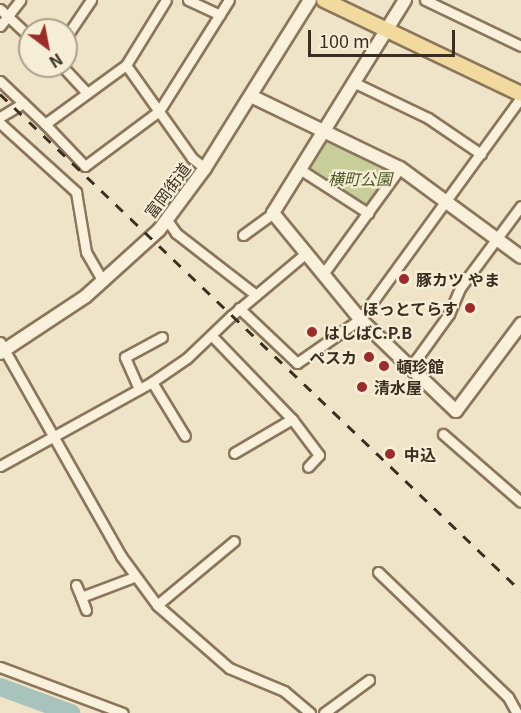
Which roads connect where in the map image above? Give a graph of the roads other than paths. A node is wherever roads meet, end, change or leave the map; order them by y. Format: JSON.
{"nodes":[{"id":1,"x":20,"y":0,"type":"edge"},
{"id":2,"x":91,"y":0,"type":"edge"},
{"id":3,"x":166,"y":0,"type":"edge"},
{"id":4,"x":188,"y":0,"type":"edge"},
{"id":5,"x":229,"y":0,"type":"edge"},
{"id":6,"x":310,"y":0,"type":"edge"},
{"id":7,"x":324,"y":0,"type":"edge"},
{"id":8,"x":405,"y":0,"type":"edge"},
{"id":9,"x":425,"y":0,"type":"edge"},
{"id":10,"x":0,"y":9,"type":"edge"},
{"id":11,"x":220,"y":15,"type":"junction"},
{"id":12,"x":8,"y":17,"type":"junction"},
{"id":13,"x":78,"y":19,"type":"edge"},
{"id":14,"x":0,"y":26,"type":"edge"},
{"id":15,"x":18,"y":26,"type":"edge"},
{"id":16,"x":388,"y":31,"type":"junction"},
{"id":17,"x":521,"y":46,"type":"edge"},
{"id":18,"x":126,"y":65,"type":"junction"},
{"id":19,"x":73,"y":78,"type":"edge"},
{"id":20,"x":0,"y":81,"type":"edge"},
{"id":21,"x":355,"y":83,"type":"junction"},
{"id":22,"x":87,"y":93,"type":"junction"},
{"id":23,"x":251,"y":96,"type":"junction"},
{"id":24,"x":521,"y":96,"type":"edge"},
{"id":25,"x":23,"y":103,"type":"junction"},
{"id":26,"x":159,"y":111,"type":"junction"},
{"id":27,"x":0,"y":117,"type":"edge"},
{"id":28,"x":0,"y":123,"type":"edge"},
{"id":29,"x":45,"y":124,"type":"junction"},
{"id":30,"x":325,"y":132,"type":"junction"},
{"id":31,"x":481,"y":154,"type":"junction"},
{"id":32,"x":205,"y":168,"type":"junction"},
{"id":33,"x":400,"y":168,"type":"junction"},
{"id":34,"x":301,"y":171,"type":"junction"},
{"id":35,"x":447,"y":201,"type":"junction"},
{"id":36,"x":521,"y":206,"type":"edge"},
{"id":37,"x":273,"y":213,"type":"junction"},
{"id":38,"x":368,"y":213,"type":"junction"},
{"id":39,"x":167,"y":220,"type":"junction"},
{"id":40,"x":243,"y":235,"type":"dead end"},
{"id":41,"x":497,"y":238,"type":"junction"},
{"id":42,"x":306,"y":253,"type":"junction"},
{"id":43,"x":521,"y":257,"type":"edge"},
{"id":44,"x":323,"y":274,"type":"junction"},
{"id":45,"x":103,"y":281,"type":"junction"},
{"id":46,"x":256,"y":295,"type":"junction"},
{"id":47,"x":239,"y":309,"type":"junction"},
{"id":48,"x":360,"y":319,"type":"junction"},
{"id":49,"x":521,"y":324,"type":"edge"},
{"id":50,"x":212,"y":336,"type":"junction"},
{"id":51,"x":162,"y":337,"type":"dead end"},
{"id":52,"x":2,"y":349,"type":"edge"},
{"id":53,"x":410,"y":368,"type":"junction"},
{"id":54,"x":152,"y":382,"type":"junction"},
{"id":55,"x":139,"y":389,"type":"junction"},
{"id":56,"x":292,"y":418,"type":"junction"},
{"id":57,"x":443,"y":434,"type":"dead end"},
{"id":58,"x":185,"y":436,"type":"dead end"},
{"id":59,"x":51,"y":438,"type":"junction"},
{"id":60,"x":234,"y":453,"type":"dead end"},
{"id":61,"x":0,"y":465,"type":"edge"},
{"id":62,"x":308,"y":466,"type":"dead end"},
{"id":63,"x":521,"y":502,"type":"edge"},
{"id":64,"x":234,"y":541,"type":"dead end"},
{"id":65,"x":378,"y":572,"type":"dead end"},
{"id":66,"x":134,"y":577,"type":"junction"},
{"id":67,"x":76,"y":585,"type":"dead end"},
{"id":68,"x":81,"y":597,"type":"junction"},
{"id":69,"x":157,"y":605,"type":"junction"},
{"id":70,"x":86,"y":610,"type":"dead end"},
{"id":71,"x":0,"y":667,"type":"edge"},
{"id":72,"x":369,"y":680,"type":"dead end"},
{"id":73,"x":123,"y":713,"type":"edge"},
{"id":74,"x":310,"y":713,"type":"edge"},
{"id":75,"x":324,"y":713,"type":"edge"},
{"id":76,"x":517,"y":713,"type":"edge"}],
"edges":[{"from":1,"to":12,"type":"street"},
{"from":2,"to":13,"type":"street"},
{"from":3,"to":18,"type":"street"},
{"from":4,"to":11,"type":"street"},
{"from":5,"to":11,"type":"street"},
{"from":6,"to":23,"type":"street","name":"富岡街道"},
{"from":7,"to":16,"type":"main road"},
{"from":8,"to":16,"type":"street"},
{"from":9,"to":17,"type":"street"},
{"from":10,"to":12,"type":"street"},
{"from":11,"to":26,"type":"street"},
{"from":12,"to":14,"type":"street"},
{"from":12,"to":15,"type":"street"},
{"from":16,"to":21,"type":"street"},
{"from":16,"to":24,"type":"main road"},
{"from":18,"to":22,"type":"street"},
{"from":18,"to":26,"type":"street"},
{"from":19,"to":22,"type":"street"},
{"from":20,"to":25,"type":"street"},
{"from":21,"to":30,"type":"street"},
{"from":21,"to":31,"type":"street"},
{"from":22,"to":29,"type":"street"},
{"from":23,"to":30,"type":"street"},
{"from":23,"to":32,"type":"street","name":"富岡街道"},
{"from":24,"to":31,"type":"street"},
{"from":25,"to":27,"type":"street"},
{"from":25,"to":29,"type":"street"},
{"from":26,"to":29,"type":"street"},
{"from":26,"to":32,"type":"street"},
{"from":28,"to":45,"type":"street"},
{"from":30,"to":33,"type":"street"},
{"from":30,"to":34,"type":"street"},
{"from":31,"to":35,"type":"street"},
{"from":32,"to":39,"type":"street","name":"富岡街道"},
{"from":33,"to":35,"type":"street"},
{"from":33,"to":38,"type":"street"},
{"from":34,"to":37,"type":"street"},
{"from":34,"to":38,"type":"street"},
{"from":35,"to":41,"type":"street"},
{"from":35,"to":48,"type":"street"},
{"from":36,"to":41,"type":"street"},
{"from":37,"to":40,"type":"street"},
{"from":37,"to":42,"type":"street"},
{"from":38,"to":44,"type":"street"},
{"from":39,"to":45,"type":"street","name":"富岡街道"},
{"from":39,"to":46,"type":"street"},
{"from":41,"to":43,"type":"street"},
{"from":41,"to":53,"type":"street"},
{"from":42,"to":44,"type":"street"},
{"from":42,"to":46,"type":"street"},
{"from":44,"to":48,"type":"street"},
{"from":45,"to":52,"type":"street","name":"富岡街道"},
{"from":46,"to":47,"type":"street"},
{"from":47,"to":48,"type":"street"},
{"from":47,"to":50,"type":"street"},
{"from":48,"to":53,"type":"street"},
{"from":49,"to":53,"type":"street"},
{"from":50,"to":54,"type":"street"},
{"from":50,"to":56,"type":"street"},
{"from":51,"to":55,"type":"street"},
{"from":52,"to":59,"type":"street"},
{"from":54,"to":55,"type":"street"},
{"from":54,"to":58,"type":"street"},
{"from":55,"to":59,"type":"street"},
{"from":56,"to":60,"type":"street"},
{"from":56,"to":62,"type":"street"},
{"from":57,"to":63,"type":"street"},
{"from":59,"to":61,"type":"street"},
{"from":59,"to":66,"type":"street"},
{"from":64,"to":69,"type":"street"},
{"from":65,"to":76,"type":"street"},
{"from":66,"to":68,"type":"street"},
{"from":66,"to":69,"type":"street"},
{"from":67,"to":68,"type":"street"},
{"from":68,"to":70,"type":"street"},
{"from":69,"to":74,"type":"street"},
{"from":71,"to":73,"type":"street"},
{"from":72,"to":75,"type":"street"}]}
